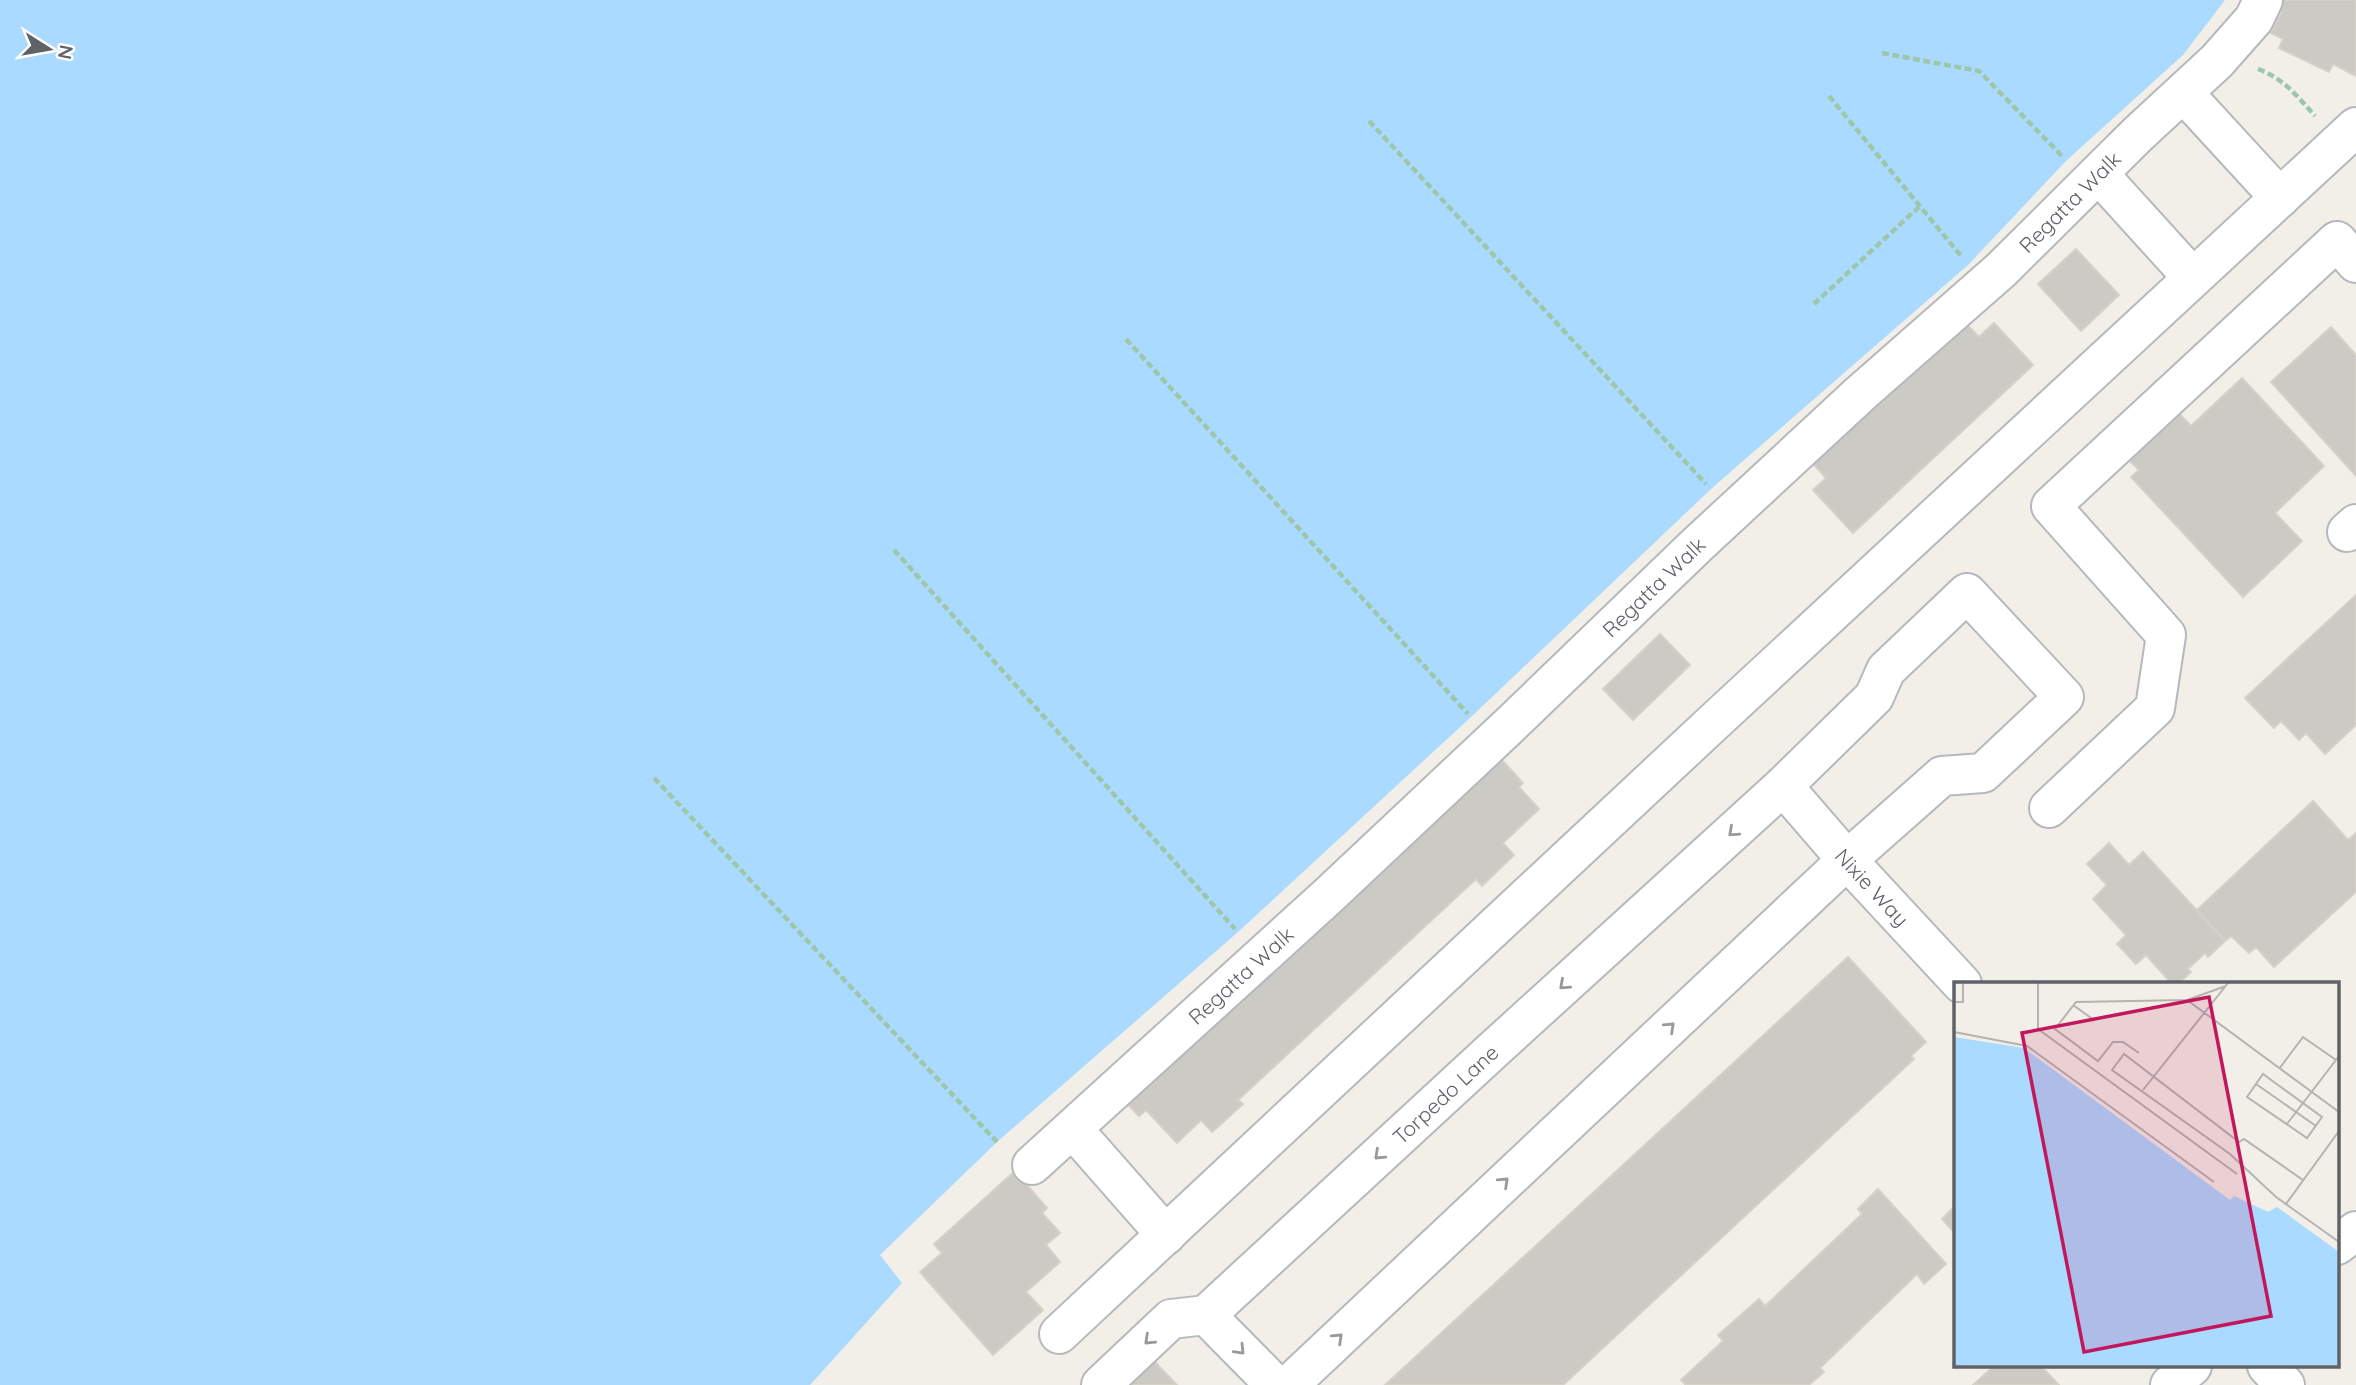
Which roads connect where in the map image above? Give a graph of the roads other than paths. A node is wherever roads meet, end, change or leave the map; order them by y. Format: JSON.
{"nodes":[{"id":1,"x":2263,"y":0,"type":"edge"},
{"id":2,"x":2190,"y":100,"type":"dead end"},
{"id":3,"x":2338,"y":124,"type":"edge"},
{"id":4,"x":2105,"y":181,"type":"dead end"},
{"id":5,"x":2280,"y":198,"type":"junction"},
{"id":6,"x":2350,"y":253,"type":"edge"},
{"id":7,"x":2193,"y":278,"type":"junction"},
{"id":8,"x":1783,"y":786,"type":"junction"},
{"id":9,"x":2049,"y":808,"type":"dead end"},
{"id":10,"x":1847,"y":860,"type":"junction"},
{"id":11,"x":1960,"y":982,"type":"edge"},
{"id":12,"x":1086,"y":1144,"type":"dead end"},
{"id":13,"x":1032,"y":1166,"type":"dead end"},
{"id":14,"x":2356,"y":1231,"type":"edge"},
{"id":15,"x":1166,"y":1235,"type":"junction"},
{"id":16,"x":2338,"y":1244,"type":"edge"},
{"id":17,"x":1206,"y":1315,"type":"junction"},
{"id":18,"x":1059,"y":1334,"type":"dead end"},
{"id":19,"x":2190,"y":1368,"type":"edge"},
{"id":20,"x":2269,"y":1368,"type":"edge"},
{"id":21,"x":1101,"y":1385,"type":"edge"},
{"id":22,"x":1275,"y":1385,"type":"edge"},
{"id":23,"x":1289,"y":1385,"type":"edge"},
{"id":24,"x":2169,"y":1385,"type":"edge"},
{"id":25,"x":2285,"y":1385,"type":"edge"}],
"edges":[{"from":1,"to":13,"type":"street","name":"Regatta Walk"},
{"from":2,"to":5,"type":"street"},
{"from":3,"to":5,"type":"street"},
{"from":4,"to":7,"type":"street"},
{"from":5,"to":7,"type":"street"},
{"from":6,"to":9,"type":"street"},
{"from":7,"to":15,"type":"street"},
{"from":8,"to":10,"type":"street","name":"Nixie Way"},
{"from":8,"to":10,"type":"street","name":"Torpedo Lane"},
{"from":8,"to":17,"type":"street","name":"Torpedo Lane","one_way":true},
{"from":10,"to":11,"type":"street","name":"Nixie Way"},
{"from":23,"to":10,"type":"street","one_way":true},
{"from":12,"to":15,"type":"street"},
{"from":14,"to":16,"type":"street"},
{"from":15,"to":18,"type":"street"},
{"from":17,"to":21,"type":"street","one_way":true},
{"from":17,"to":22,"type":"street","one_way":true},
{"from":19,"to":24,"type":"street"},
{"from":20,"to":25,"type":"street"}]}
